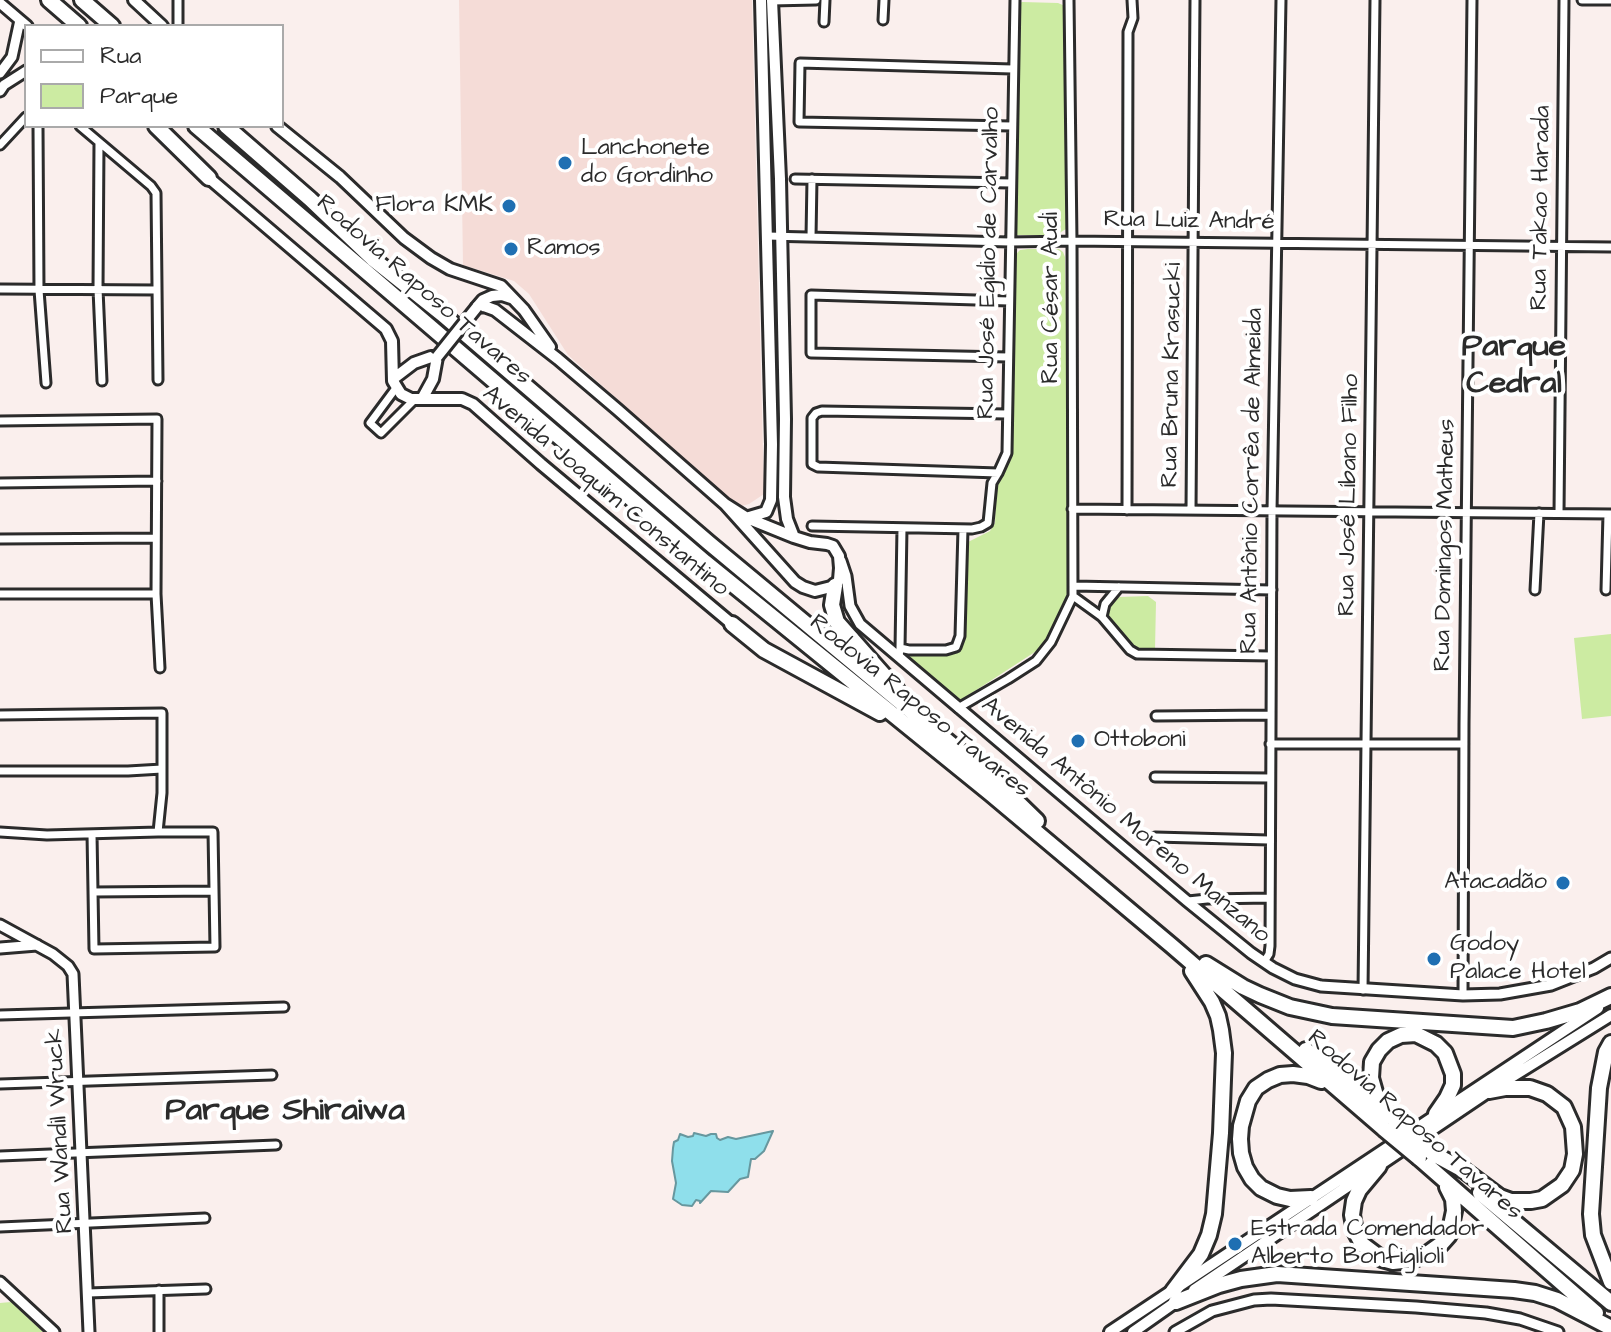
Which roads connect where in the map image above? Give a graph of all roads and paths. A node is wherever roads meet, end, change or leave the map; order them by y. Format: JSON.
{"nodes":[{"id":1,"x":49,"y":0,"type":"edge"},
{"id":2,"x":82,"y":0,"type":"edge"},
{"id":3,"x":94,"y":0,"type":"edge"},
{"id":4,"x":134,"y":0,"type":"edge"},
{"id":5,"x":178,"y":0,"type":"edge"},
{"id":6,"x":816,"y":0,"type":"edge"},
{"id":7,"x":825,"y":0,"type":"edge"},
{"id":8,"x":884,"y":0,"type":"edge"},
{"id":9,"x":1015,"y":0,"type":"edge"},
{"id":10,"x":1069,"y":0,"type":"edge"},
{"id":11,"x":1132,"y":0,"type":"edge"},
{"id":12,"x":1195,"y":0,"type":"edge"},
{"id":13,"x":1281,"y":0,"type":"edge"},
{"id":14,"x":1375,"y":0,"type":"edge"},
{"id":15,"x":1472,"y":0,"type":"edge"},
{"id":16,"x":1564,"y":0,"type":"edge"},
{"id":17,"x":1582,"y":0,"type":"edge"},
{"id":18,"x":1611,"y":0,"type":"edge"},
{"id":19,"x":766,"y":1,"type":"edge"},
{"id":20,"x":0,"y":3,"type":"edge"},
{"id":21,"x":883,"y":20,"type":"dead end"},
{"id":22,"x":824,"y":22,"type":"dead end"},
{"id":23,"x":24,"y":23,"type":"edge"},
{"id":24,"x":77,"y":24,"type":"edge"},
{"id":25,"x":110,"y":24,"type":"edge"},
{"id":26,"x":117,"y":24,"type":"edge"},
{"id":27,"x":160,"y":24,"type":"edge"},
{"id":28,"x":178,"y":24,"type":"edge"},
{"id":29,"x":1012,"y":69,"type":"junction"},
{"id":30,"x":24,"y":72,"type":"edge"},
{"id":31,"x":0,"y":73,"type":"edge"},
{"id":32,"x":0,"y":91,"type":"edge"},
{"id":33,"x":24,"y":119,"type":"edge"},
{"id":34,"x":1012,"y":126,"type":"junction"},
{"id":35,"x":38,"y":128,"type":"edge"},
{"id":36,"x":82,"y":128,"type":"edge"},
{"id":37,"x":148,"y":128,"type":"edge"},
{"id":38,"x":158,"y":128,"type":"edge"},
{"id":39,"x":198,"y":128,"type":"edge"},
{"id":40,"x":228,"y":128,"type":"edge"},
{"id":41,"x":279,"y":128,"type":"edge"},
{"id":42,"x":99,"y":143,"type":"junction"},
{"id":43,"x":0,"y":145,"type":"edge"},
{"id":44,"x":209,"y":178,"type":"junction"},
{"id":45,"x":795,"y":179,"type":"dead end"},
{"id":46,"x":812,"y":179,"type":"junction"},
{"id":47,"x":1011,"y":183,"type":"junction"},
{"id":48,"x":780,"y":235,"type":"junction"},
{"id":49,"x":767,"y":236,"type":"junction"},
{"id":50,"x":811,"y":237,"type":"junction"},
{"id":51,"x":1072,"y":241,"type":"junction"},
{"id":52,"x":1128,"y":241,"type":"junction"},
{"id":53,"x":1010,"y":242,"type":"junction"},
{"id":54,"x":1194,"y":243,"type":"junction"},
{"id":55,"x":1277,"y":243,"type":"junction"},
{"id":56,"x":1372,"y":244,"type":"junction"},
{"id":57,"x":1470,"y":245,"type":"junction"},
{"id":58,"x":1561,"y":246,"type":"junction"},
{"id":59,"x":1611,"y":247,"type":"edge"},
{"id":60,"x":0,"y":289,"type":"edge"},
{"id":61,"x":98,"y":289,"type":"junction"},
{"id":62,"x":39,"y":290,"type":"junction"},
{"id":63,"x":157,"y":290,"type":"junction"},
{"id":64,"x":513,"y":300,"type":"junction"},
{"id":65,"x":1009,"y":301,"type":"junction"},
{"id":66,"x":477,"y":307,"type":"junction"},
{"id":67,"x":437,"y":357,"type":"junction"},
{"id":68,"x":1008,"y":357,"type":"junction"},
{"id":69,"x":558,"y":359,"type":"junction"},
{"id":70,"x":158,"y":380,"type":"dead end"},
{"id":71,"x":102,"y":381,"type":"dead end"},
{"id":72,"x":46,"y":383,"type":"dead end"},
{"id":73,"x":394,"y":383,"type":"junction"},
{"id":74,"x":418,"y":399,"type":"junction"},
{"id":75,"x":1007,"y":414,"type":"junction"},
{"id":76,"x":0,"y":421,"type":"edge"},
{"id":77,"x":998,"y":473,"type":"junction"},
{"id":78,"x":157,"y":481,"type":"junction"},
{"id":79,"x":0,"y":483,"type":"edge"},
{"id":80,"x":725,"y":504,"type":"junction"},
{"id":81,"x":1072,"y":509,"type":"junction"},
{"id":82,"x":1127,"y":510,"type":"junction"},
{"id":83,"x":1191,"y":510,"type":"junction"},
{"id":84,"x":1272,"y":511,"type":"junction"},
{"id":85,"x":1370,"y":512,"type":"junction"},
{"id":86,"x":1466,"y":512,"type":"junction"},
{"id":87,"x":1539,"y":513,"type":"junction"},
{"id":88,"x":1559,"y":513,"type":"junction"},
{"id":89,"x":1609,"y":514,"type":"edge"},
{"id":90,"x":747,"y":518,"type":"junction"},
{"id":91,"x":812,"y":526,"type":"dead end"},
{"id":92,"x":902,"y":528,"type":"junction"},
{"id":93,"x":963,"y":529,"type":"junction"},
{"id":94,"x":794,"y":537,"type":"junction"},
{"id":95,"x":156,"y":538,"type":"junction"},
{"id":96,"x":0,"y":539,"type":"edge"},
{"id":97,"x":839,"y":556,"type":"junction"},
{"id":98,"x":835,"y":586,"type":"junction"},
{"id":99,"x":1074,"y":586,"type":"junction"},
{"id":100,"x":1119,"y":587,"type":"junction"},
{"id":101,"x":1272,"y":590,"type":"junction"},
{"id":102,"x":1535,"y":590,"type":"dead end"},
{"id":103,"x":1606,"y":590,"type":"dead end"},
{"id":104,"x":0,"y":594,"type":"edge"},
{"id":105,"x":156,"y":594,"type":"junction"},
{"id":106,"x":1073,"y":596,"type":"junction"},
{"id":107,"x":1102,"y":617,"type":"junction"},
{"id":108,"x":732,"y":624,"type":"joint"},
{"id":109,"x":900,"y":652,"type":"junction"},
{"id":110,"x":1271,"y":656,"type":"junction"},
{"id":111,"x":160,"y":668,"type":"dead end"},
{"id":112,"x":958,"y":708,"type":"junction"},
{"id":113,"x":0,"y":715,"type":"edge"},
{"id":114,"x":1270,"y":715,"type":"junction"},
{"id":115,"x":1156,"y":716,"type":"dead end"},
{"id":116,"x":933,"y":738,"type":"junction"},
{"id":117,"x":1270,"y":744,"type":"junction"},
{"id":118,"x":1367,"y":744,"type":"junction"},
{"id":119,"x":1464,"y":744,"type":"junction"},
{"id":120,"x":162,"y":769,"type":"junction"},
{"id":121,"x":0,"y":771,"type":"edge"},
{"id":122,"x":1155,"y":777,"type":"dead end"},
{"id":123,"x":1270,"y":778,"type":"junction"},
{"id":124,"x":0,"y":832,"type":"edge"},
{"id":125,"x":158,"y":832,"type":"junction"},
{"id":126,"x":92,"y":834,"type":"junction"},
{"id":127,"x":1155,"y":837,"type":"dead end"},
{"id":128,"x":1269,"y":840,"type":"junction"},
{"id":129,"x":214,"y":891,"type":"junction"},
{"id":130,"x":93,"y":892,"type":"junction"},
{"id":131,"x":1269,"y":898,"type":"junction"},
{"id":132,"x":1187,"y":901,"type":"junction"},
{"id":133,"x":0,"y":925,"type":"edge"},
{"id":134,"x":37,"y":945,"type":"junction"},
{"id":135,"x":1172,"y":946,"type":"junction"},
{"id":136,"x":0,"y":948,"type":"edge"},
{"id":137,"x":1611,"y":958,"type":"edge"},
{"id":138,"x":1264,"y":962,"type":"junction"},
{"id":139,"x":1206,"y":964,"type":"junction"},
{"id":140,"x":1363,"y":990,"type":"junction"},
{"id":141,"x":1463,"y":995,"type":"junction"},
{"id":142,"x":1611,"y":998,"type":"edge"},
{"id":143,"x":284,"y":1007,"type":"dead end"},
{"id":144,"x":75,"y":1013,"type":"junction"},
{"id":145,"x":0,"y":1015,"type":"edge"},
{"id":146,"x":1611,"y":1015,"type":"edge"},
{"id":147,"x":1611,"y":1043,"type":"edge"},
{"id":148,"x":272,"y":1075,"type":"dead end"},
{"id":149,"x":77,"y":1082,"type":"junction"},
{"id":150,"x":0,"y":1084,"type":"edge"},
{"id":151,"x":1337,"y":1089,"type":"junction"},
{"id":152,"x":1489,"y":1091,"type":"junction"},
{"id":153,"x":1380,"y":1110,"type":"junction"},
{"id":154,"x":1436,"y":1114,"type":"junction"},
{"id":155,"x":1390,"y":1126,"type":"junction"},
{"id":156,"x":276,"y":1145,"type":"dead end"},
{"id":157,"x":81,"y":1152,"type":"junction"},
{"id":158,"x":0,"y":1156,"type":"edge"},
{"id":159,"x":1426,"y":1156,"type":"junction"},
{"id":160,"x":1379,"y":1166,"type":"junction"},
{"id":161,"x":1442,"y":1178,"type":"junction"},
{"id":162,"x":1311,"y":1198,"type":"junction"},
{"id":163,"x":205,"y":1218,"type":"dead end"},
{"id":164,"x":85,"y":1223,"type":"junction"},
{"id":165,"x":0,"y":1227,"type":"edge"},
{"id":166,"x":1611,"y":1282,"type":"edge"},
{"id":167,"x":2,"y":1286,"type":"edge"},
{"id":168,"x":206,"y":1289,"type":"dead end"},
{"id":169,"x":159,"y":1290,"type":"junction"},
{"id":170,"x":88,"y":1293,"type":"junction"},
{"id":171,"x":1175,"y":1296,"type":"junction"},
{"id":172,"x":1611,"y":1303,"type":"edge"},
{"id":173,"x":1611,"y":1327,"type":"edge"},
{"id":174,"x":54,"y":1332,"type":"edge"},
{"id":175,"x":89,"y":1332,"type":"edge"},
{"id":176,"x":159,"y":1332,"type":"edge"},
{"id":177,"x":1110,"y":1332,"type":"edge"},
{"id":178,"x":1133,"y":1332,"type":"edge"},
{"id":179,"x":1175,"y":1332,"type":"edge"},
{"id":180,"x":1558,"y":1332,"type":"edge"}],
"edges":[{"from":1,"to":24,"type":"highway"},
{"from":2,"to":25,"type":"highway"},
{"from":3,"to":26,"type":"highway"},
{"from":4,"to":27,"type":"main road"},
{"from":5,"to":28,"type":"street"},
{"from":6,"to":19,"type":"street"},
{"from":7,"to":22,"type":"street"},
{"from":8,"to":21,"type":"street"},
{"from":9,"to":29,"type":"street","name":"Rua José Egídio de Carvalho"},
{"from":10,"to":51,"type":"street","name":"Rua César Audi"},
{"from":11,"to":52,"type":"street"},
{"from":12,"to":54,"type":"street","name":"Rua Bruna Krasucki"},
{"from":13,"to":55,"type":"street","name":"Rua Antônio Corrêa de Almeida"},
{"from":14,"to":56,"type":"street","name":"Rua José Líbano Filho"},
{"from":15,"to":57,"type":"street","name":"Rua Domingos Matheus"},
{"from":16,"to":58,"type":"street","name":"Rua Takao Harada"},
{"from":17,"to":18,"type":"street"},
{"from":19,"to":48,"type":"main road"},
{"from":19,"to":49,"type":"main road"},
{"from":20,"to":23,"type":"street"},
{"from":23,"to":31,"type":"street"},
{"from":29,"to":34,"type":"street","name":"Rua José Egídio de Carvalho"},
{"from":29,"to":34,"type":"street"},
{"from":30,"to":32,"type":"street"},
{"from":33,"to":43,"type":"street"},
{"from":34,"to":47,"type":"street","name":"Rua José Egídio de Carvalho"},
{"from":35,"to":62,"type":"street"},
{"from":36,"to":42,"type":"street"},
{"from":37,"to":44,"type":"street"},
{"from":38,"to":44,"type":"highway"},
{"from":39,"to":116,"type":"highway","name":"Rodovia Raposo Tavares"},
{"from":40,"to":116,"type":"highway","name":"Rodovia Raposo Tavares"},
{"from":41,"to":64,"type":"main road"},
{"from":42,"to":61,"type":"street"},
{"from":42,"to":63,"type":"street"},
{"from":44,"to":73,"type":"main road"},
{"from":45,"to":46,"type":"street"},
{"from":46,"to":47,"type":"street"},
{"from":46,"to":50,"type":"street"},
{"from":47,"to":53,"type":"street","name":"Rua José Egídio de Carvalho"},
{"from":48,"to":49,"type":"street","name":"Rua Luiz André"},
{"from":48,"to":50,"type":"street","name":"Rua Luiz André"},
{"from":48,"to":94,"type":"main road"},
{"from":49,"to":90,"type":"main road"},
{"from":50,"to":53,"type":"street","name":"Rua Luiz André"},
{"from":51,"to":52,"type":"street","name":"Rua Luiz André"},
{"from":51,"to":53,"type":"street","name":"Rua Luiz André"},
{"from":51,"to":81,"type":"street","name":"Rua César Audi"},
{"from":52,"to":54,"type":"street","name":"Rua Luiz André"},
{"from":52,"to":82,"type":"street"},
{"from":53,"to":65,"type":"street","name":"Rua José Egídio de Carvalho"},
{"from":54,"to":55,"type":"street","name":"Rua Luiz André"},
{"from":54,"to":83,"type":"street","name":"Rua Bruna Krasucki"},
{"from":55,"to":56,"type":"street","name":"Rua Luiz André"},
{"from":55,"to":84,"type":"street","name":"Rua Antônio Corrêa de Almeida"},
{"from":56,"to":57,"type":"street","name":"Rua Luiz André"},
{"from":56,"to":85,"type":"street","name":"Rua José Líbano Filho"},
{"from":57,"to":58,"type":"street","name":"Rua Luiz André"},
{"from":57,"to":86,"type":"street","name":"Rua Domingos Matheus"},
{"from":58,"to":59,"type":"street","name":"Rua Luiz André"},
{"from":58,"to":88,"type":"street","name":"Rua Takao Harada"},
{"from":60,"to":62,"type":"street"},
{"from":61,"to":62,"type":"street"},
{"from":61,"to":63,"type":"street"},
{"from":61,"to":71,"type":"street"},
{"from":62,"to":72,"type":"street"},
{"from":63,"to":70,"type":"street"},
{"from":64,"to":66,"type":"main road"},
{"from":64,"to":69,"type":"main road"},
{"from":65,"to":68,"type":"street","name":"Rua José Egídio de Carvalho"},
{"from":65,"to":68,"type":"street"},
{"from":66,"to":67,"type":"main road","bridge":true},
{"from":66,"to":69,"type":"main road"},
{"from":67,"to":73,"type":"main road"},
{"from":67,"to":74,"type":"main road"},
{"from":68,"to":75,"type":"street","name":"Rua José Egídio de Carvalho"},
{"from":69,"to":80,"type":"main road"},
{"from":73,"to":74,"type":"main road"},
{"from":73,"to":74,"type":"street"},
{"from":74,"to":108,"type":"main road","name":"Avenida Joaquim Constantino"},
{"from":75,"to":77,"type":"street","name":"Rua José Egídio de Carvalho"},
{"from":75,"to":77,"type":"street"},
{"from":76,"to":78,"type":"street"},
{"from":77,"to":93,"type":"street","name":"Rua José Egídio de Carvalho"},
{"from":78,"to":79,"type":"street"},
{"from":78,"to":95,"type":"street"},
{"from":80,"to":90,"type":"main road"},
{"from":80,"to":98,"type":"main road"},
{"from":81,"to":82,"type":"street"},
{"from":81,"to":99,"type":"street","name":"Rua César Audi"},
{"from":82,"to":83,"type":"street"},
{"from":83,"to":84,"type":"street"},
{"from":84,"to":85,"type":"street"},
{"from":84,"to":101,"type":"street","name":"Rua Antônio Corrêa de Almeida"},
{"from":85,"to":86,"type":"street"},
{"from":85,"to":118,"type":"street","name":"Rua José Líbano Filho"},
{"from":86,"to":87,"type":"street"},
{"from":86,"to":119,"type":"street","name":"Rua Domingos Matheus"},
{"from":87,"to":88,"type":"street"},
{"from":87,"to":102,"type":"street"},
{"from":88,"to":89,"type":"street"},
{"from":89,"to":103,"type":"street"},
{"from":90,"to":94,"type":"main road"},
{"from":91,"to":92,"type":"street"},
{"from":92,"to":93,"type":"street"},
{"from":92,"to":109,"type":"street"},
{"from":93,"to":109,"type":"street"},
{"from":94,"to":97,"type":"main road"},
{"from":95,"to":96,"type":"street"},
{"from":95,"to":105,"type":"street"},
{"from":97,"to":98,"type":"main road"},
{"from":97,"to":109,"type":"street","name":"Avenida Antônio Moreno Manzano"},
{"from":98,"to":116,"type":"highway"},
{"from":99,"to":100,"type":"street"},
{"from":99,"to":106,"type":"street","name":"Rua César Audi"},
{"from":100,"to":101,"type":"street"},
{"from":100,"to":107,"type":"street"},
{"from":101,"to":110,"type":"street","name":"Rua Antônio Corrêa de Almeida"},
{"from":104,"to":105,"type":"street"},
{"from":105,"to":111,"type":"street"},
{"from":106,"to":107,"type":"street"},
{"from":106,"to":112,"type":"street","name":"Rua César Audi"},
{"from":107,"to":110,"type":"street"},
{"from":108,"to":116,"type":"highway"},
{"from":109,"to":112,"type":"street","name":"Avenida Antônio Moreno Manzano"},
{"from":110,"to":114,"type":"street","name":"Rua Antônio Corrêa de Almeida"},
{"from":112,"to":132,"type":"street","name":"Avenida Antônio Moreno Manzano"},
{"from":113,"to":120,"type":"street"},
{"from":114,"to":115,"type":"street"},
{"from":114,"to":117,"type":"street","name":"Rua Antônio Corrêa de Almeida"},
{"from":116,"to":135,"type":"highway","name":"Rodovia Raposo Tavares"},
{"from":116,"to":139,"type":"highway","name":"Rodovia Raposo Tavares"},
{"from":117,"to":118,"type":"street"},
{"from":117,"to":123,"type":"street","name":"Rua Antônio Corrêa de Almeida"},
{"from":118,"to":119,"type":"street"},
{"from":118,"to":140,"type":"street","name":"Rua José Líbano Filho"},
{"from":119,"to":141,"type":"street","name":"Rua Domingos Matheus"},
{"from":120,"to":121,"type":"street"},
{"from":120,"to":125,"type":"street"},
{"from":122,"to":123,"type":"street"},
{"from":123,"to":128,"type":"street","name":"Rua Antônio Corrêa de Almeida"},
{"from":124,"to":126,"type":"street"},
{"from":125,"to":126,"type":"street"},
{"from":125,"to":129,"type":"street"},
{"from":126,"to":130,"type":"street"},
{"from":127,"to":128,"type":"street"},
{"from":128,"to":131,"type":"street","name":"Rua Antônio Corrêa de Almeida"},
{"from":129,"to":130,"type":"street"},
{"from":129,"to":130,"type":"street"},
{"from":131,"to":132,"type":"street"},
{"from":131,"to":138,"type":"street","name":"Rua Antônio Corrêa de Almeida"},
{"from":132,"to":138,"type":"street","name":"Avenida Antônio Moreno Manzano"},
{"from":133,"to":134,"type":"street","name":"Rua Wandil Wruck"},
{"from":134,"to":136,"type":"street"},
{"from":134,"to":144,"type":"street","name":"Rua Wandil Wruck"},
{"from":135,"to":151,"type":"highway","name":"Rodovia Raposo Tavares"},
{"from":135,"to":171,"type":"highway"},
{"from":137,"to":141,"type":"street","name":"Avenida Antônio Moreno Manzano"},
{"from":138,"to":140,"type":"street","name":"Avenida Antônio Moreno Manzano"},
{"from":139,"to":142,"type":"highway"},
{"from":139,"to":153,"type":"highway","name":"Rodovia Raposo Tavares"},
{"from":140,"to":141,"type":"street","name":"Avenida Antônio Moreno Manzano"},
{"from":142,"to":154,"type":"main road"},
{"from":143,"to":144,"type":"street"},
{"from":144,"to":145,"type":"street"},
{"from":144,"to":149,"type":"street","name":"Rua Wandil Wruck"},
{"from":146,"to":152,"type":"main road"},
{"from":147,"to":166,"type":"highway"},
{"from":148,"to":149,"type":"street"},
{"from":149,"to":150,"type":"street"},
{"from":149,"to":157,"type":"street","name":"Rua Wandil Wruck"},
{"from":151,"to":155,"type":"highway","name":"Rodovia Raposo Tavares"},
{"from":151,"to":162,"type":"highway"},
{"from":152,"to":159,"type":"highway"},
{"from":152,"to":160,"type":"main road"},
{"from":153,"to":154,"type":"highway"},
{"from":153,"to":155,"type":"highway","name":"Rodovia Raposo Tavares"},
{"from":154,"to":162,"type":"main road"},
{"from":155,"to":159,"type":"highway","name":"Rodovia Raposo Tavares","bridge":true},
{"from":156,"to":157,"type":"street"},
{"from":157,"to":158,"type":"street"},
{"from":157,"to":164,"type":"street","name":"Rua Wandil Wruck"},
{"from":159,"to":161,"type":"highway","name":"Rodovia Raposo Tavares"},
{"from":159,"to":172,"type":"highway","name":"Rodovia Raposo Tavares"},
{"from":160,"to":161,"type":"highway"},
{"from":160,"to":171,"type":"main road"},
{"from":161,"to":173,"type":"highway","name":"Rodovia Raposo Tavares"},
{"from":162,"to":171,"type":"main road"},
{"from":163,"to":164,"type":"street"},
{"from":164,"to":165,"type":"street"},
{"from":164,"to":170,"type":"street","name":"Rua Wandil Wruck"},
{"from":167,"to":174,"type":"street"},
{"from":168,"to":169,"type":"street"},
{"from":169,"to":170,"type":"street"},
{"from":169,"to":176,"type":"street"},
{"from":170,"to":175,"type":"street","name":"Rua Wandil Wruck"},
{"from":171,"to":173,"type":"highway"},
{"from":171,"to":177,"type":"main road"},
{"from":171,"to":178,"type":"main road"},
{"from":179,"to":180,"type":"street"}]}
